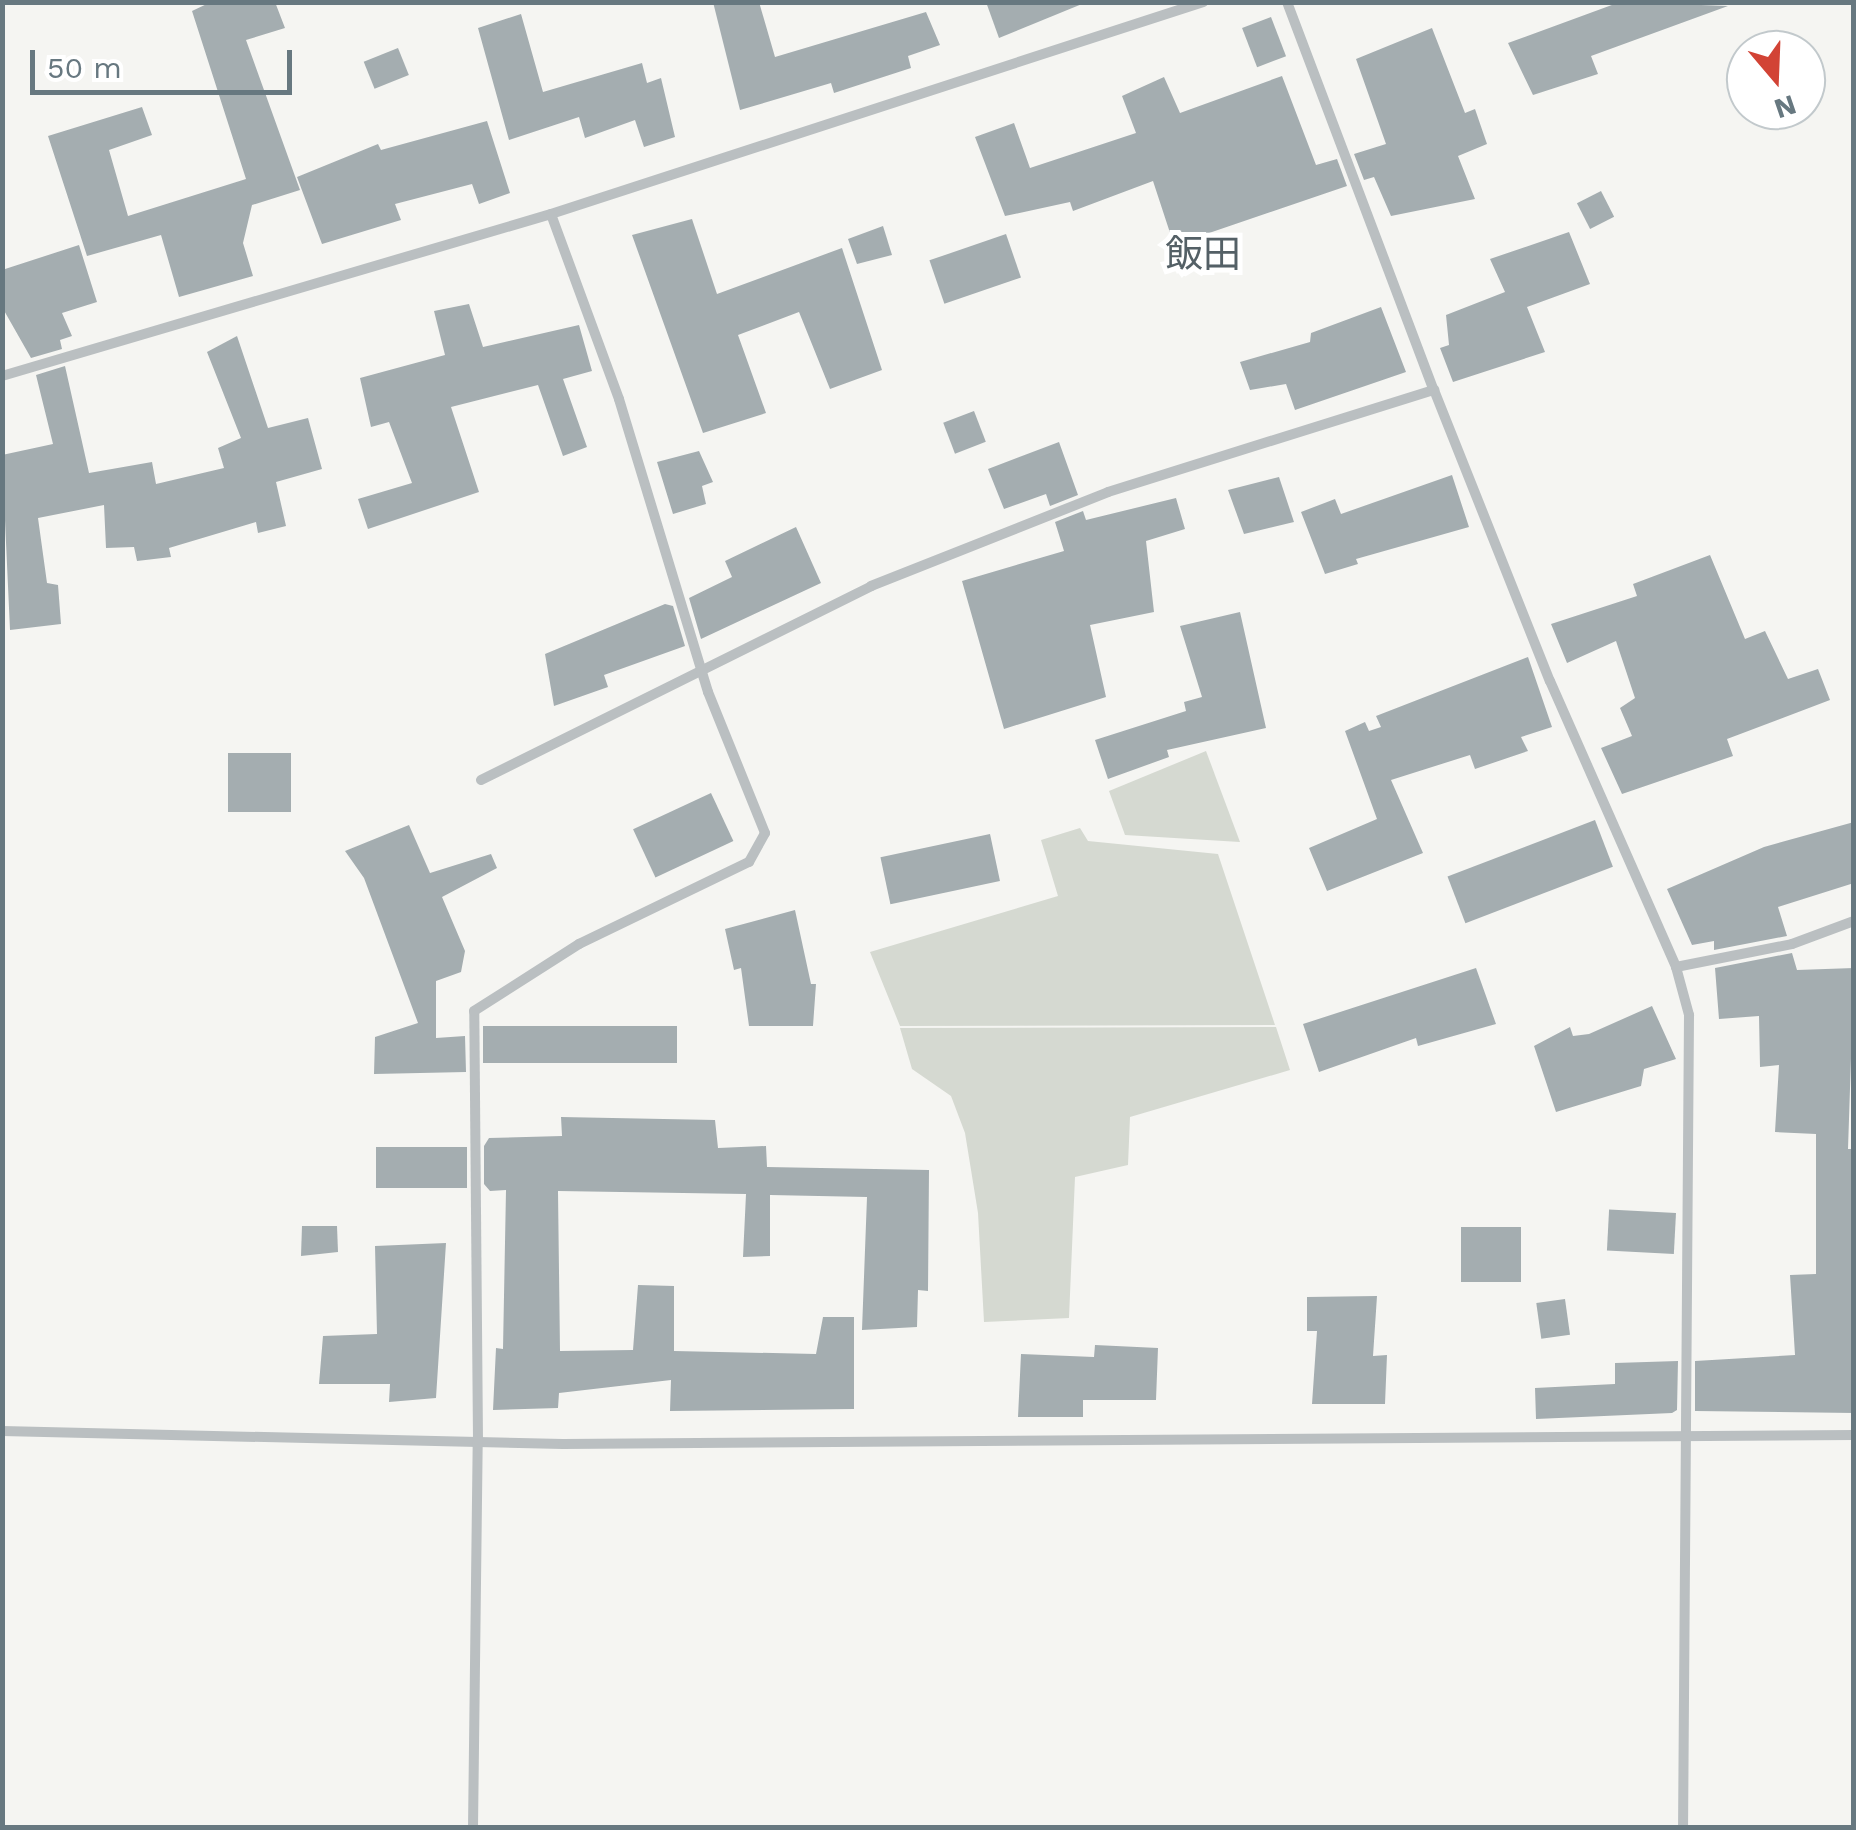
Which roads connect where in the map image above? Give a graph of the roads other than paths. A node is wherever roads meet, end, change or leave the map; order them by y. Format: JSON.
{"nodes":[{"id":1,"x":1202,"y":2,"type":"edge"},
{"id":2,"x":1287,"y":2,"type":"edge"},
{"id":3,"x":551,"y":214,"type":"junction"},
{"id":4,"x":2,"y":376,"type":"edge"},
{"id":5,"x":1434,"y":390,"type":"junction"},
{"id":6,"x":701,"y":671,"type":"junction"},
{"id":7,"x":481,"y":780,"type":"dead end"},
{"id":8,"x":1854,"y":921,"type":"edge"},
{"id":9,"x":1676,"y":968,"type":"junction"},
{"id":10,"x":2,"y":1431,"type":"edge"},
{"id":11,"x":1683,"y":1434,"type":"junction"},
{"id":12,"x":1854,"y":1435,"type":"edge"},
{"id":13,"x":478,"y":1440,"type":"junction"},
{"id":14,"x":472,"y":1828,"type":"edge"},
{"id":15,"x":1684,"y":1828,"type":"edge"}],
"edges":[{"from":1,"to":3,"type":"street"},
{"from":2,"to":5,"type":"street"},
{"from":3,"to":4,"type":"street"},
{"from":3,"to":6,"type":"street"},
{"from":5,"to":6,"type":"street"},
{"from":5,"to":9,"type":"street"},
{"from":6,"to":7,"type":"street"},
{"from":6,"to":13,"type":"street"},
{"from":8,"to":9,"type":"street"},
{"from":9,"to":11,"type":"street"},
{"from":10,"to":13,"type":"street"},
{"from":11,"to":12,"type":"street"},
{"from":11,"to":13,"type":"street"},
{"from":11,"to":15,"type":"street"},
{"from":13,"to":14,"type":"street"}]}
